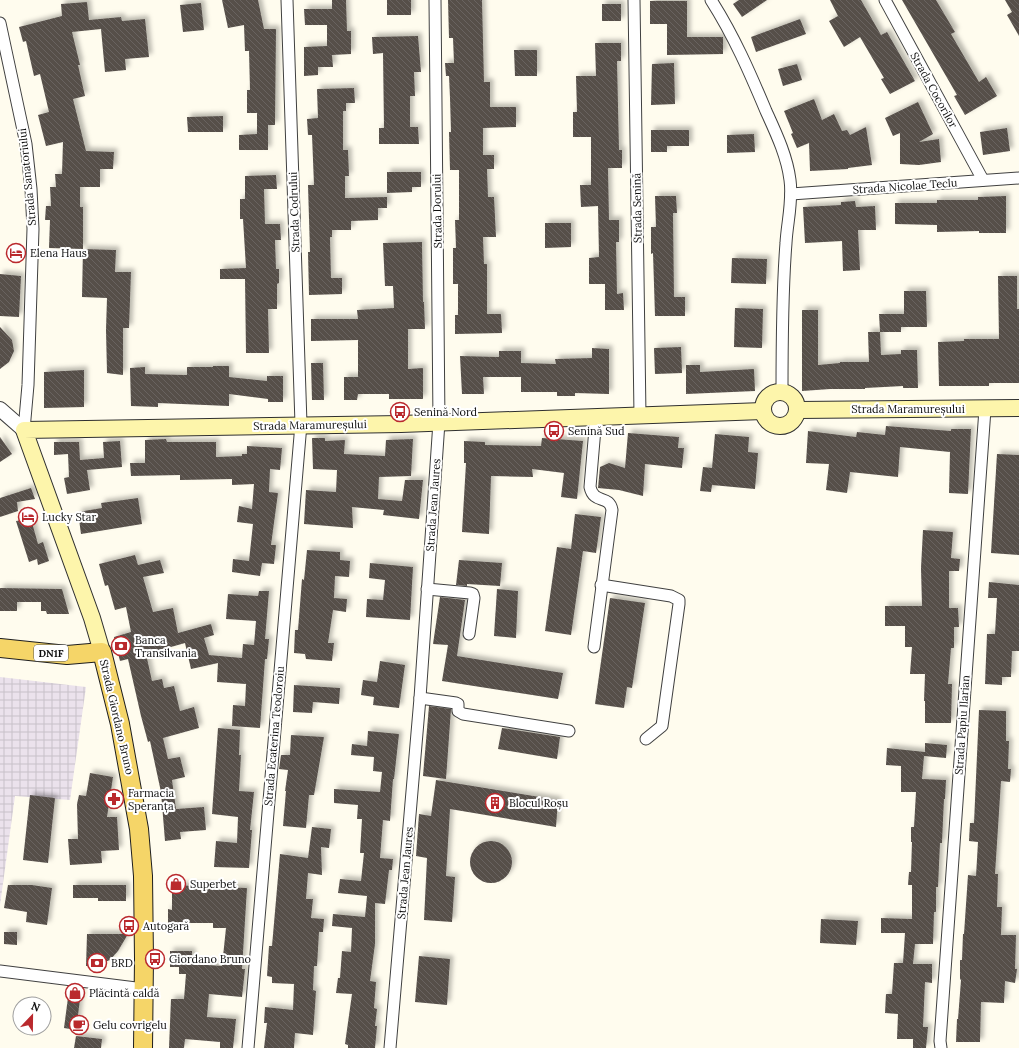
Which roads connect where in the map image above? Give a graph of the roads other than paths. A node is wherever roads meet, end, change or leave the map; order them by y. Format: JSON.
{"nodes":[{"id":1,"x":287,"y":0,"type":"edge"},
{"id":2,"x":435,"y":0,"type":"edge"},
{"id":3,"x":634,"y":0,"type":"edge"},
{"id":4,"x":711,"y":0,"type":"edge"},
{"id":5,"x":884,"y":0,"type":"edge"},
{"id":6,"x":0,"y":23,"type":"edge"},
{"id":7,"x":1019,"y":178,"type":"edge"},
{"id":8,"x":983,"y":180,"type":"junction"},
{"id":9,"x":791,"y":194,"type":"junction"},
{"id":10,"x":782,"y":392,"type":"junction"},
{"id":11,"x":1019,"y":408,"type":"edge"},
{"id":12,"x":0,"y":409,"type":"edge"},
{"id":13,"x":985,"y":409,"type":"junction"},
{"id":14,"x":798,"y":410,"type":"junction"},
{"id":15,"x":763,"y":411,"type":"junction"},
{"id":16,"x":640,"y":415,"type":"junction"},
{"id":17,"x":596,"y":417,"type":"junction"},
{"id":18,"x":440,"y":422,"type":"junction"},
{"id":19,"x":301,"y":424,"type":"junction"},
{"id":20,"x":24,"y":430,"type":"junction"},
{"id":21,"x":601,"y":585,"type":"junction"},
{"id":22,"x":427,"y":589,"type":"junction"},
{"id":23,"x":469,"y":634,"type":"dead end"},
{"id":24,"x":594,"y":647,"type":"dead end"},
{"id":25,"x":0,"y":648,"type":"edge"},
{"id":26,"x":102,"y":652,"type":"junction"},
{"id":27,"x":420,"y":698,"type":"junction"},
{"id":28,"x":569,"y":731,"type":"dead end"},
{"id":29,"x":646,"y":739,"type":"dead end"},
{"id":30,"x":0,"y":971,"type":"edge"},
{"id":31,"x":144,"y":989,"type":"junction"},
{"id":32,"x":940,"y":1045,"type":"edge"},
{"id":33,"x":143,"y":1048,"type":"edge"},
{"id":34,"x":248,"y":1048,"type":"edge"},
{"id":35,"x":390,"y":1048,"type":"edge"}],
"edges":[{"from":1,"to":19,"type":"street","name":"Strada Codrului"},
{"from":2,"to":18,"type":"street","name":"Strada Dorului"},
{"from":3,"to":16,"type":"street","name":"Strada Senină"},
{"from":4,"to":9,"type":"street"},
{"from":5,"to":8,"type":"street","name":"Strada Cocorilor"},
{"from":6,"to":20,"type":"street","name":"Strada Sanatoriului"},
{"from":7,"to":8,"type":"street","name":"Strada Nicolae Teclu"},
{"from":8,"to":9,"type":"street","name":"Strada Nicolae Teclu"},
{"from":9,"to":10,"type":"street"},
{"from":10,"to":14,"type":"main road"},
{"from":10,"to":15,"type":"main road"},
{"from":11,"to":13,"type":"main road","name":"Strada Maramureșului"},
{"from":12,"to":20,"type":"street","name":"Strada Giordano Bruno"},
{"from":13,"to":14,"type":"main road","name":"Strada Maramureșului"},
{"from":13,"to":32,"type":"street","name":"Strada Papiu Ilarian"},
{"from":14,"to":15,"type":"main road"},
{"from":15,"to":16,"type":"main road","name":"Strada Maramureșului"},
{"from":16,"to":17,"type":"main road","name":"Strada Maramureșului"},
{"from":17,"to":18,"type":"main road","name":"Strada Maramureșului"},
{"from":17,"to":21,"type":"street"},
{"from":18,"to":19,"type":"main road","name":"Strada Maramureșului"},
{"from":18,"to":22,"type":"street","name":"Strada Jean Jaures"},
{"from":19,"to":20,"type":"main road","name":"Strada Maramureșului"},
{"from":19,"to":34,"type":"street","name":"Strada Ecaterina Teodoroiu"},
{"from":20,"to":26,"type":"main road","name":"Strada Giordano Bruno"},
{"from":21,"to":24,"type":"street"},
{"from":21,"to":29,"type":"street"},
{"from":22,"to":23,"type":"street"},
{"from":22,"to":27,"type":"street","name":"Strada Jean Jaures"},
{"from":25,"to":26,"type":"main road","number":"DN1F"},
{"from":26,"to":31,"type":"main road","name":"Strada Giordano Bruno"},
{"from":27,"to":28,"type":"street"},
{"from":27,"to":35,"type":"street","name":"Strada Jean Jaures"},
{"from":30,"to":31,"type":"street"},
{"from":31,"to":33,"type":"main road","name":"Strada Giordano Bruno"}]}
